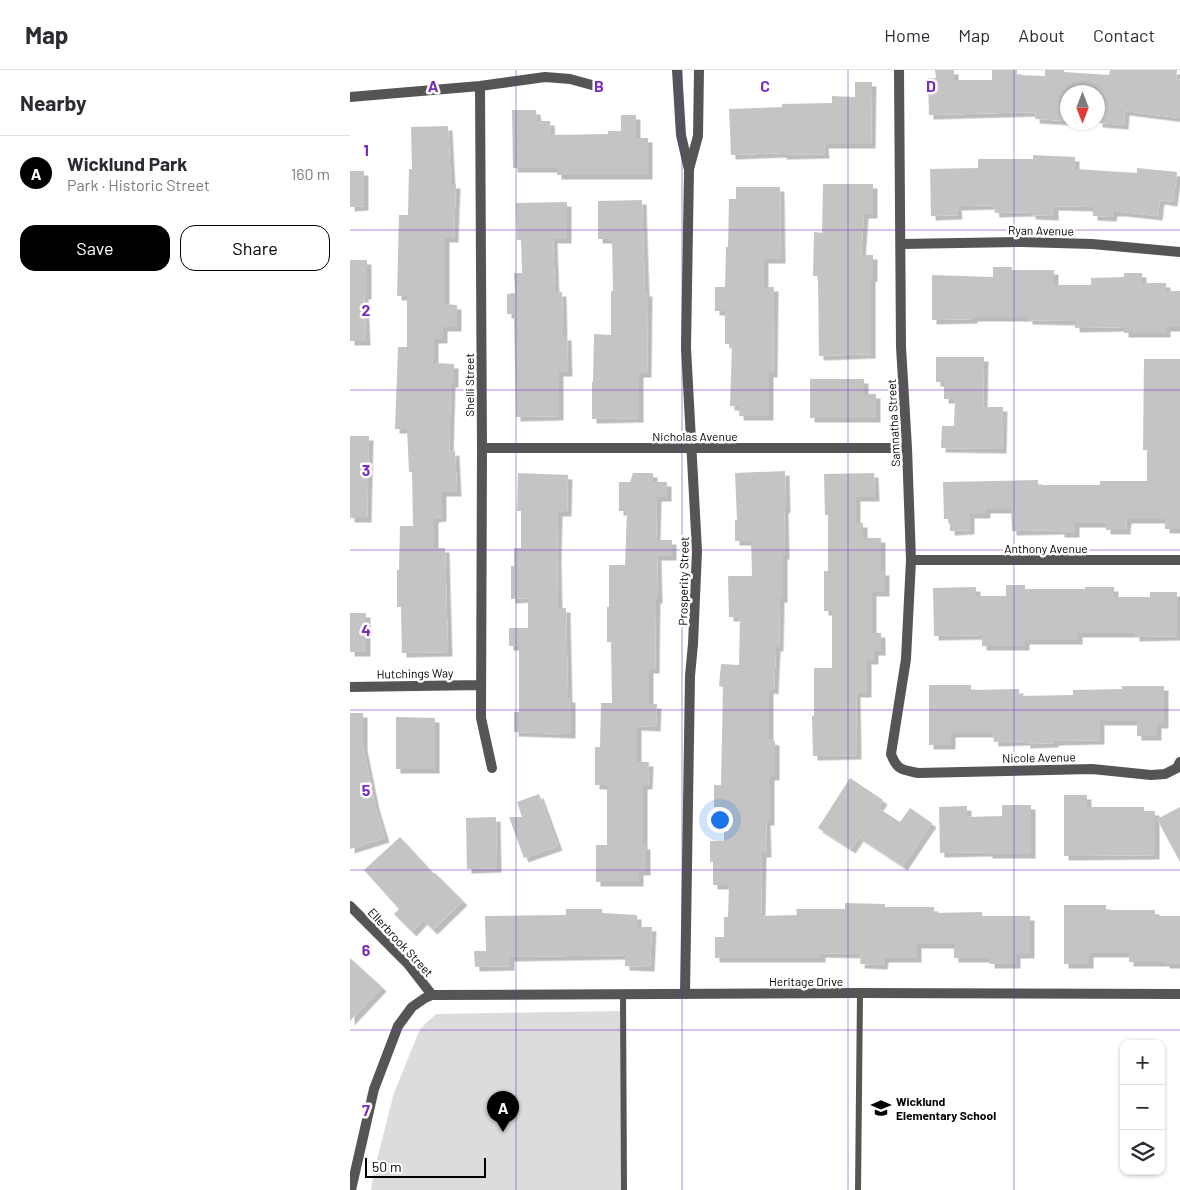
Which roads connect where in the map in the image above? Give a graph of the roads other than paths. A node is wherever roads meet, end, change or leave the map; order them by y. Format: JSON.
{"nodes":[{"id":1,"x":678,"y":70,"type":"edge"},
{"id":2,"x":699,"y":70,"type":"edge"},
{"id":3,"x":900,"y":70,"type":"edge"},
{"id":4,"x":592,"y":85,"type":"dead end"},
{"id":5,"x":480,"y":86,"type":"junction"},
{"id":6,"x":350,"y":97,"type":"edge"},
{"id":7,"x":689,"y":170,"type":"junction"},
{"id":8,"x":901,"y":244,"type":"junction"},
{"id":9,"x":1180,"y":252,"type":"edge"},
{"id":10,"x":482,"y":448,"type":"junction"},
{"id":11,"x":692,"y":448,"type":"junction"},
{"id":12,"x":908,"y":448,"type":"junction"},
{"id":13,"x":911,"y":560,"type":"junction"},
{"id":14,"x":1180,"y":560,"type":"edge"},
{"id":15,"x":481,"y":685,"type":"junction"},
{"id":16,"x":350,"y":686,"type":"edge"},
{"id":17,"x":1178,"y":765,"type":"edge"},
{"id":18,"x":492,"y":768,"type":"dead end"},
{"id":19,"x":901,"y":769,"type":"joint"},
{"id":20,"x":350,"y":906,"type":"edge"},
{"id":21,"x":860,"y":993,"type":"junction"},
{"id":22,"x":685,"y":994,"type":"junction"},
{"id":23,"x":1180,"y":994,"type":"edge"},
{"id":24,"x":623,"y":995,"type":"junction"},
{"id":25,"x":432,"y":996,"type":"junction"},
{"id":26,"x":351,"y":1190,"type":"edge"},
{"id":27,"x":624,"y":1190,"type":"edge"},
{"id":28,"x":858,"y":1190,"type":"edge"}],
"edges":[{"from":1,"to":7,"type":"street","name":"Prosperity Street"},
{"from":2,"to":7,"type":"street","name":"Prosperity Street"},
{"from":3,"to":8,"type":"street","name":"Samnatha Street"},
{"from":4,"to":5,"type":"street"},
{"from":5,"to":6,"type":"street"},
{"from":5,"to":10,"type":"street","name":"Shelli Street"},
{"from":7,"to":11,"type":"street","name":"Prosperity Street"},
{"from":8,"to":9,"type":"street","name":"Ryan Avenue"},
{"from":8,"to":12,"type":"street","name":"Samnatha Street"},
{"from":10,"to":11,"type":"street","name":"Nicholas Avenue"},
{"from":10,"to":15,"type":"street","name":"Shelli Street"},
{"from":11,"to":12,"type":"street","name":"Nicholas Avenue"},
{"from":11,"to":22,"type":"street","name":"Prosperity Street"},
{"from":12,"to":13,"type":"street","name":"Samnatha Street"},
{"from":13,"to":14,"type":"street","name":"Anthony Avenue"},
{"from":13,"to":19,"type":"street","name":"Samnatha Street"},
{"from":15,"to":16,"type":"street","name":"Hutchings Way"},
{"from":15,"to":18,"type":"street","name":"Shelli Street"},
{"from":17,"to":19,"type":"street","name":"Nicole Avenue"},
{"from":20,"to":25,"type":"street","name":"Ellerbrook Street"},
{"from":21,"to":22,"type":"street","name":"Heritage Drive"},
{"from":21,"to":23,"type":"street","name":"Heritage Drive"},
{"from":21,"to":28,"type":"lane"},
{"from":22,"to":24,"type":"street","name":"Heritage Drive"},
{"from":24,"to":25,"type":"street","name":"Heritage Drive"},
{"from":24,"to":27,"type":"lane"},
{"from":25,"to":26,"type":"street"}]}
